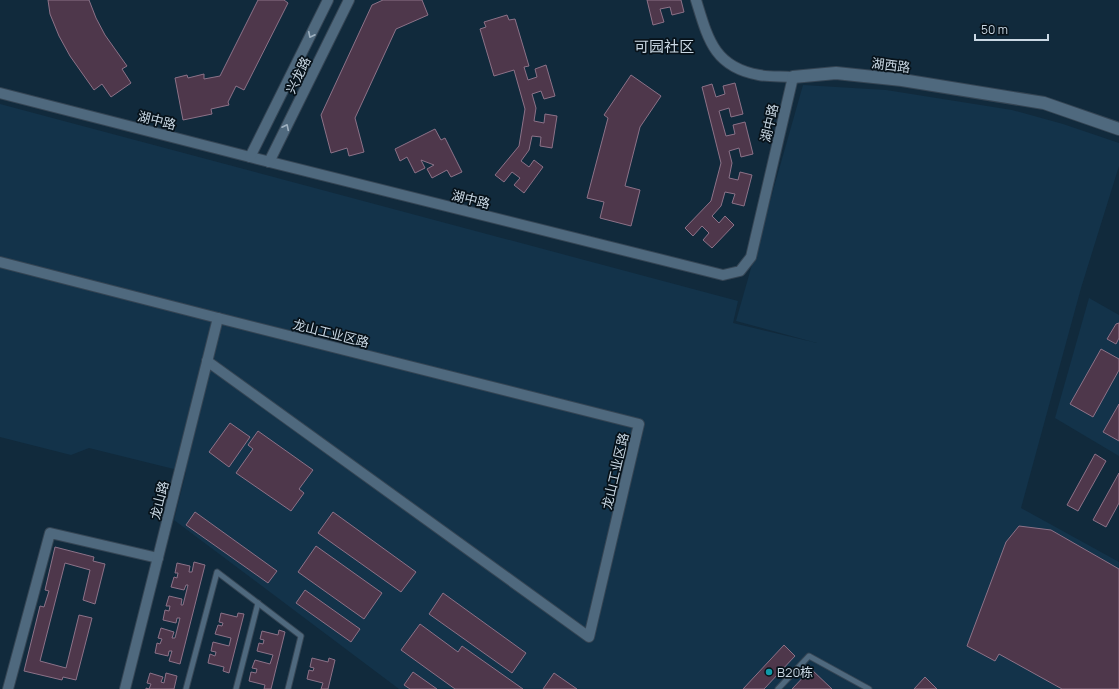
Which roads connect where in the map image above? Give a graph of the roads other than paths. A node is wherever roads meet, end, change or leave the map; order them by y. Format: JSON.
{"nodes":[{"id":1,"x":328,"y":0,"type":"edge"},
{"id":2,"x":349,"y":0,"type":"edge"},
{"id":3,"x":696,"y":0,"type":"edge"},
{"id":4,"x":793,"y":77,"type":"junction"},
{"id":5,"x":0,"y":93,"type":"edge"},
{"id":6,"x":1119,"y":129,"type":"edge"},
{"id":7,"x":250,"y":157,"type":"junction"},
{"id":8,"x":269,"y":162,"type":"junction"},
{"id":9,"x":0,"y":262,"type":"edge"},
{"id":10,"x":218,"y":318,"type":"junction"},
{"id":11,"x":207,"y":361,"type":"junction"},
{"id":12,"x":158,"y":558,"type":"junction"},
{"id":13,"x":258,"y":603,"type":"junction"},
{"id":14,"x":8,"y":689,"type":"edge"},
{"id":15,"x":125,"y":689,"type":"edge"},
{"id":16,"x":186,"y":689,"type":"edge"},
{"id":17,"x":236,"y":689,"type":"edge"},
{"id":18,"x":288,"y":689,"type":"edge"},
{"id":19,"x":778,"y":689,"type":"edge"},
{"id":20,"x":868,"y":689,"type":"edge"}],
"edges":[{"from":1,"to":7,"type":"street","name":"兴龙路","one_way":true},
{"from":8,"to":2,"type":"street","name":"兴龙路","one_way":true},
{"from":3,"to":4,"type":"street","name":"湖西路"},
{"from":4,"to":6,"type":"street","name":"湖西路"},
{"from":4,"to":8,"type":"street","name":"湖中路"},
{"from":5,"to":7,"type":"street","name":"湖中路"},
{"from":7,"to":8,"type":"street","name":"湖中路"},
{"from":9,"to":10,"type":"street","name":"龙山工业区路"},
{"from":10,"to":11,"type":"street","name":"龙山路"},
{"from":10,"to":11,"type":"street","name":"龙山工业区路"},
{"from":11,"to":12,"type":"street","name":"龙山路"},
{"from":12,"to":14,"type":"street"},
{"from":12,"to":15,"type":"street","name":"龙山路"},
{"from":13,"to":16,"type":"lane"},
{"from":13,"to":17,"type":"lane"},
{"from":13,"to":18,"type":"lane"},
{"from":19,"to":20,"type":"lane"}]}
